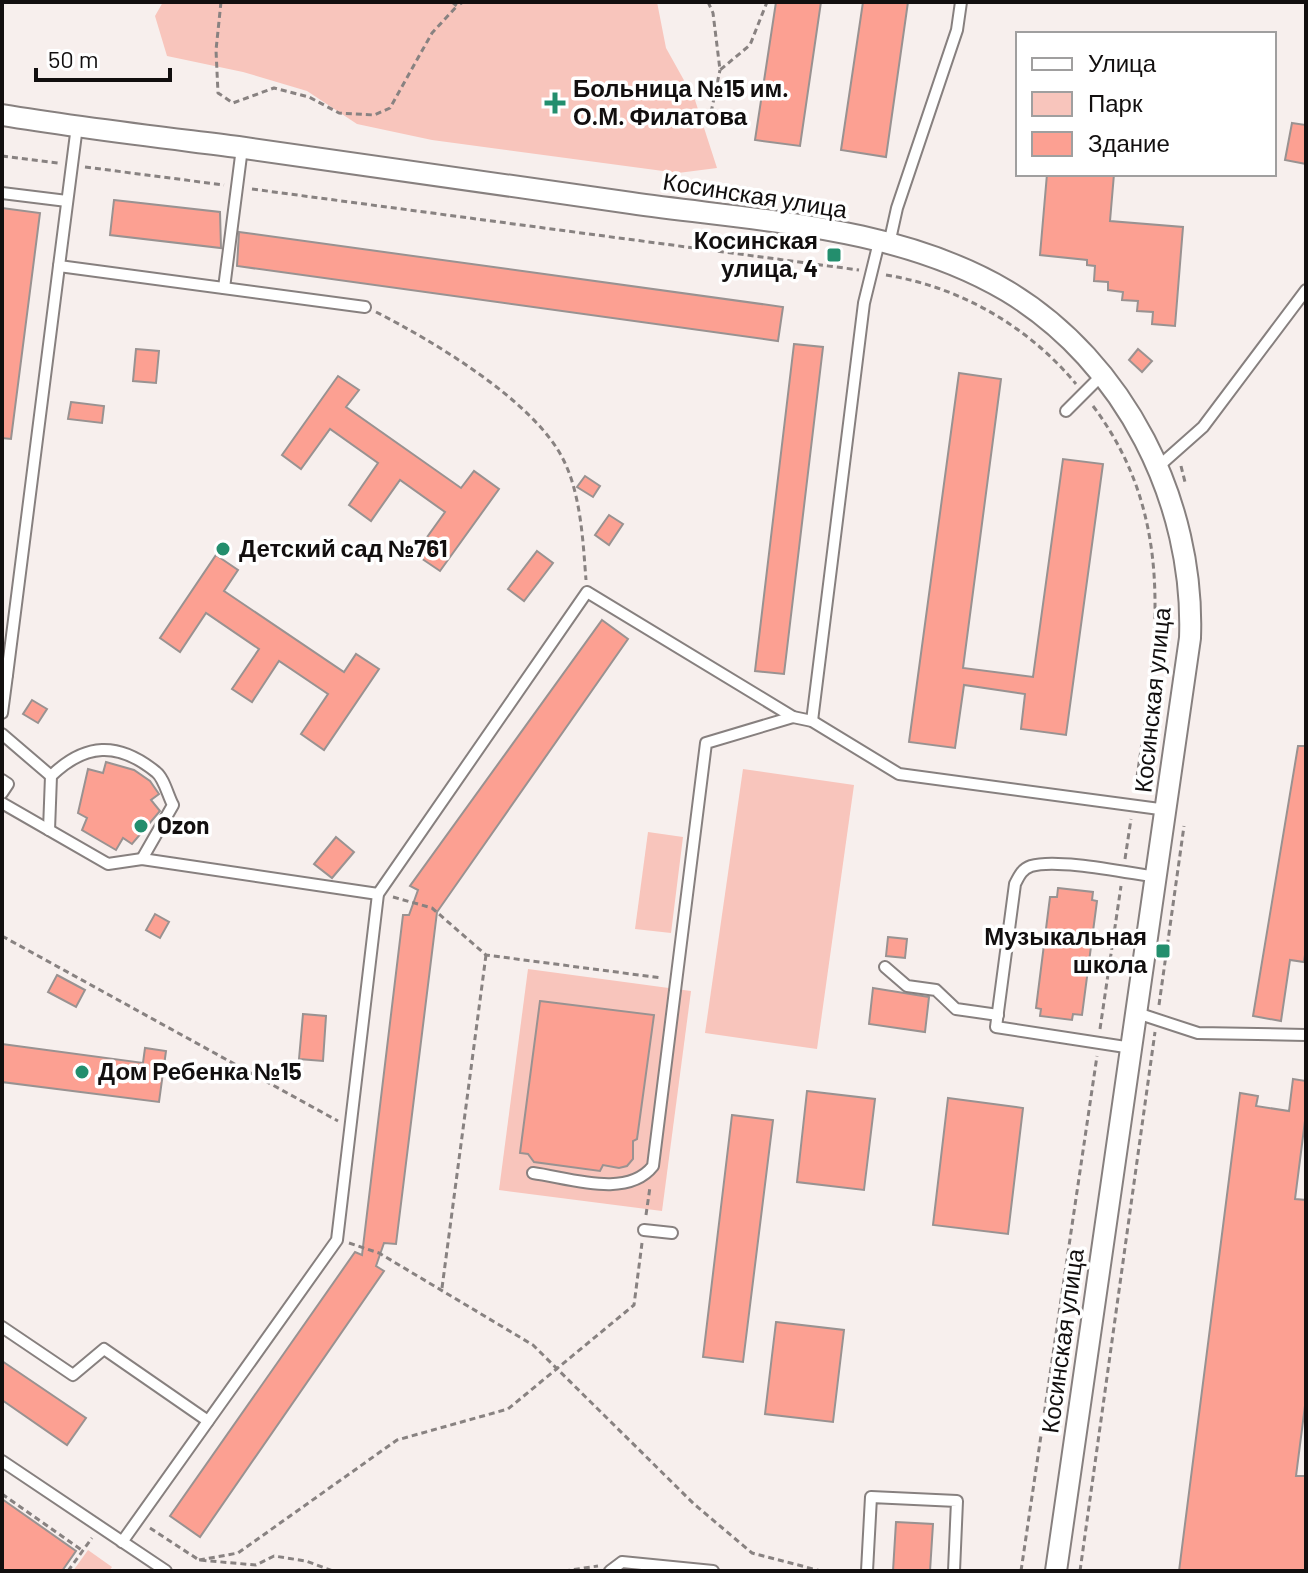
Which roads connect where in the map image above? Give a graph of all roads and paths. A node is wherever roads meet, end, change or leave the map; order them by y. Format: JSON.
{"nodes":[{"id":1,"x":221,"y":2,"type":"edge"},
{"id":2,"x":452,"y":2,"type":"edge"},
{"id":3,"x":463,"y":2,"type":"edge"},
{"id":4,"x":708,"y":2,"type":"edge"},
{"id":5,"x":767,"y":2,"type":"edge"},
{"id":6,"x":961,"y":2,"type":"edge"},
{"id":7,"x":457,"y":6,"type":"junction"},
{"id":8,"x":720,"y":70,"type":"junction"},
{"id":9,"x":2,"y":115,"type":"edge"},
{"id":10,"x":709,"y":122,"type":"dead end"},
{"id":11,"x":77,"y":126,"type":"junction"},
{"id":12,"x":242,"y":148,"type":"junction"},
{"id":13,"x":2,"y":193,"type":"edge"},
{"id":14,"x":67,"y":201,"type":"junction"},
{"id":15,"x":884,"y":243,"type":"junction"},
{"id":16,"x":59,"y":266,"type":"junction"},
{"id":17,"x":224,"y":288,"type":"junction"},
{"id":18,"x":1306,"y":290,"type":"edge"},
{"id":19,"x":365,"y":307,"type":"joint"},
{"id":20,"x":1101,"y":376,"type":"junction"},
{"id":21,"x":1066,"y":411,"type":"dead end"},
{"id":22,"x":1159,"y":466,"type":"junction"},
{"id":23,"x":587,"y":592,"type":"junction"},
{"id":24,"x":4,"y":674,"type":"edge"},
{"id":25,"x":2,"y":713,"type":"edge"},
{"id":26,"x":793,"y":717,"type":"junction"},
{"id":27,"x":812,"y":721,"type":"junction"},
{"id":28,"x":2,"y":734,"type":"edge"},
{"id":29,"x":51,"y":776,"type":"junction"},
{"id":30,"x":2,"y":780,"type":"edge"},
{"id":31,"x":2,"y":793,"type":"edge"},
{"id":32,"x":2,"y":803,"type":"edge"},
{"id":33,"x":1167,"y":810,"type":"junction"},
{"id":34,"x":49,"y":830,"type":"junction"},
{"id":35,"x":142,"y":859,"type":"junction"},
{"id":36,"x":1157,"y":877,"type":"junction"},
{"id":37,"x":378,"y":894,"type":"junction"},
{"id":38,"x":2,"y":936,"type":"edge"},
{"id":39,"x":486,"y":955,"type":"junction"},
{"id":40,"x":885,"y":967,"type":"dead end"},
{"id":41,"x":676,"y":980,"type":"junction"},
{"id":42,"x":1137,"y":1013,"type":"junction"},
{"id":43,"x":998,"y":1015,"type":"junction"},
{"id":44,"x":1306,"y":1035,"type":"edge"},
{"id":45,"x":1132,"y":1048,"type":"junction"},
{"id":46,"x":349,"y":1127,"type":"junction"},
{"id":47,"x":533,"y":1173,"type":"dead end"},
{"id":48,"x":644,"y":1230,"type":"dead end"},
{"id":49,"x":672,"y":1233,"type":"dead end"},
{"id":50,"x":364,"y":1248,"type":"dead end"},
{"id":51,"x":442,"y":1288,"type":"junction"},
{"id":52,"x":634,"y":1305,"type":"dead end"},
{"id":53,"x":2,"y":1327,"type":"edge"},
{"id":54,"x":557,"y":1369,"type":"junction"},
{"id":55,"x":208,"y":1421,"type":"junction"},
{"id":56,"x":2,"y":1461,"type":"edge"},
{"id":57,"x":2,"y":1494,"type":"edge"},
{"id":58,"x":138,"y":1519,"type":"junction"},
{"id":59,"x":99,"y":1527,"type":"junction"},
{"id":60,"x":122,"y":1542,"type":"junction"},
{"id":61,"x":83,"y":1551,"type":"junction"},
{"id":62,"x":199,"y":1560,"type":"junction"},
{"id":63,"x":622,"y":1562,"type":"junction"},
{"id":64,"x":68,"y":1571,"type":"edge"},
{"id":65,"x":166,"y":1571,"type":"edge"},
{"id":66,"x":333,"y":1571,"type":"edge"},
{"id":67,"x":564,"y":1571,"type":"edge"},
{"id":68,"x":610,"y":1571,"type":"edge"},
{"id":69,"x":713,"y":1571,"type":"edge"},
{"id":70,"x":821,"y":1571,"type":"edge"},
{"id":71,"x":867,"y":1571,"type":"edge"},
{"id":72,"x":954,"y":1571,"type":"edge"},
{"id":73,"x":1056,"y":1571,"type":"edge"}],
"edges":[{"from":1,"to":7,"type":"path"},
{"from":2,"to":7,"type":"path"},
{"from":3,"to":7,"type":"path"},
{"from":4,"to":8,"type":"path"},
{"from":5,"to":8,"type":"path"},
{"from":6,"to":15,"type":"lane"},
{"from":8,"to":10,"type":"path"},
{"from":9,"to":11,"type":"street","name":"Косинская улица"},
{"from":11,"to":12,"type":"street","name":"Косинская улица"},
{"from":11,"to":14,"type":"lane"},
{"from":12,"to":15,"type":"street","name":"Косинская улица"},
{"from":12,"to":17,"type":"lane"},
{"from":13,"to":14,"type":"lane"},
{"from":14,"to":16,"type":"lane"},
{"from":15,"to":20,"type":"street","name":"Косинская улица"},
{"from":15,"to":27,"type":"lane"},
{"from":16,"to":17,"type":"lane"},
{"from":16,"to":24,"type":"lane"},
{"from":17,"to":19,"type":"lane"},
{"from":18,"to":22,"type":"lane"},
{"from":19,"to":23,"type":"path"},
{"from":20,"to":21,"type":"lane"},
{"from":20,"to":22,"type":"street","name":"Косинская улица"},
{"from":22,"to":33,"type":"street","name":"Косинская улица"},
{"from":23,"to":26,"type":"lane"},
{"from":23,"to":37,"type":"lane"},
{"from":24,"to":25,"type":"lane"},
{"from":26,"to":27,"type":"lane"},
{"from":26,"to":41,"type":"lane"},
{"from":27,"to":33,"type":"lane"},
{"from":28,"to":29,"type":"lane"},
{"from":29,"to":34,"type":"lane"},
{"from":29,"to":35,"type":"lane"},
{"from":30,"to":31,"type":"lane"},
{"from":32,"to":34,"type":"lane"},
{"from":33,"to":36,"type":"street","name":"Косинская улица"},
{"from":34,"to":35,"type":"lane"},
{"from":35,"to":37,"type":"lane"},
{"from":36,"to":42,"type":"street","name":"Косинская улица"},
{"from":36,"to":43,"type":"lane"},
{"from":37,"to":39,"type":"path"},
{"from":37,"to":46,"type":"lane"},
{"from":38,"to":46,"type":"path"},
{"from":39,"to":41,"type":"path"},
{"from":39,"to":51,"type":"path"},
{"from":40,"to":43,"type":"lane"},
{"from":41,"to":47,"type":"lane"},
{"from":42,"to":44,"type":"lane"},
{"from":42,"to":45,"type":"street","name":"Косинская улица"},
{"from":43,"to":45,"type":"lane"},
{"from":45,"to":73,"type":"street","name":"Косинская улица"},
{"from":46,"to":55,"type":"lane"},
{"from":48,"to":49,"type":"lane"},
{"from":50,"to":51,"type":"path"},
{"from":51,"to":54,"type":"path"},
{"from":52,"to":54,"type":"path"},
{"from":53,"to":55,"type":"lane"},
{"from":54,"to":62,"type":"path"},
{"from":54,"to":70,"type":"path"},
{"from":55,"to":58,"type":"lane"},
{"from":56,"to":59,"type":"lane"},
{"from":57,"to":61,"type":"path"},
{"from":58,"to":60,"type":"lane"},
{"from":58,"to":62,"type":"path"},
{"from":59,"to":60,"type":"lane"},
{"from":59,"to":61,"type":"path"},
{"from":60,"to":65,"type":"lane"},
{"from":61,"to":64,"type":"path"},
{"from":62,"to":66,"type":"path"},
{"from":63,"to":67,"type":"path"},
{"from":63,"to":68,"type":"lane"},
{"from":63,"to":69,"type":"lane"},
{"from":71,"to":72,"type":"lane"}]}
